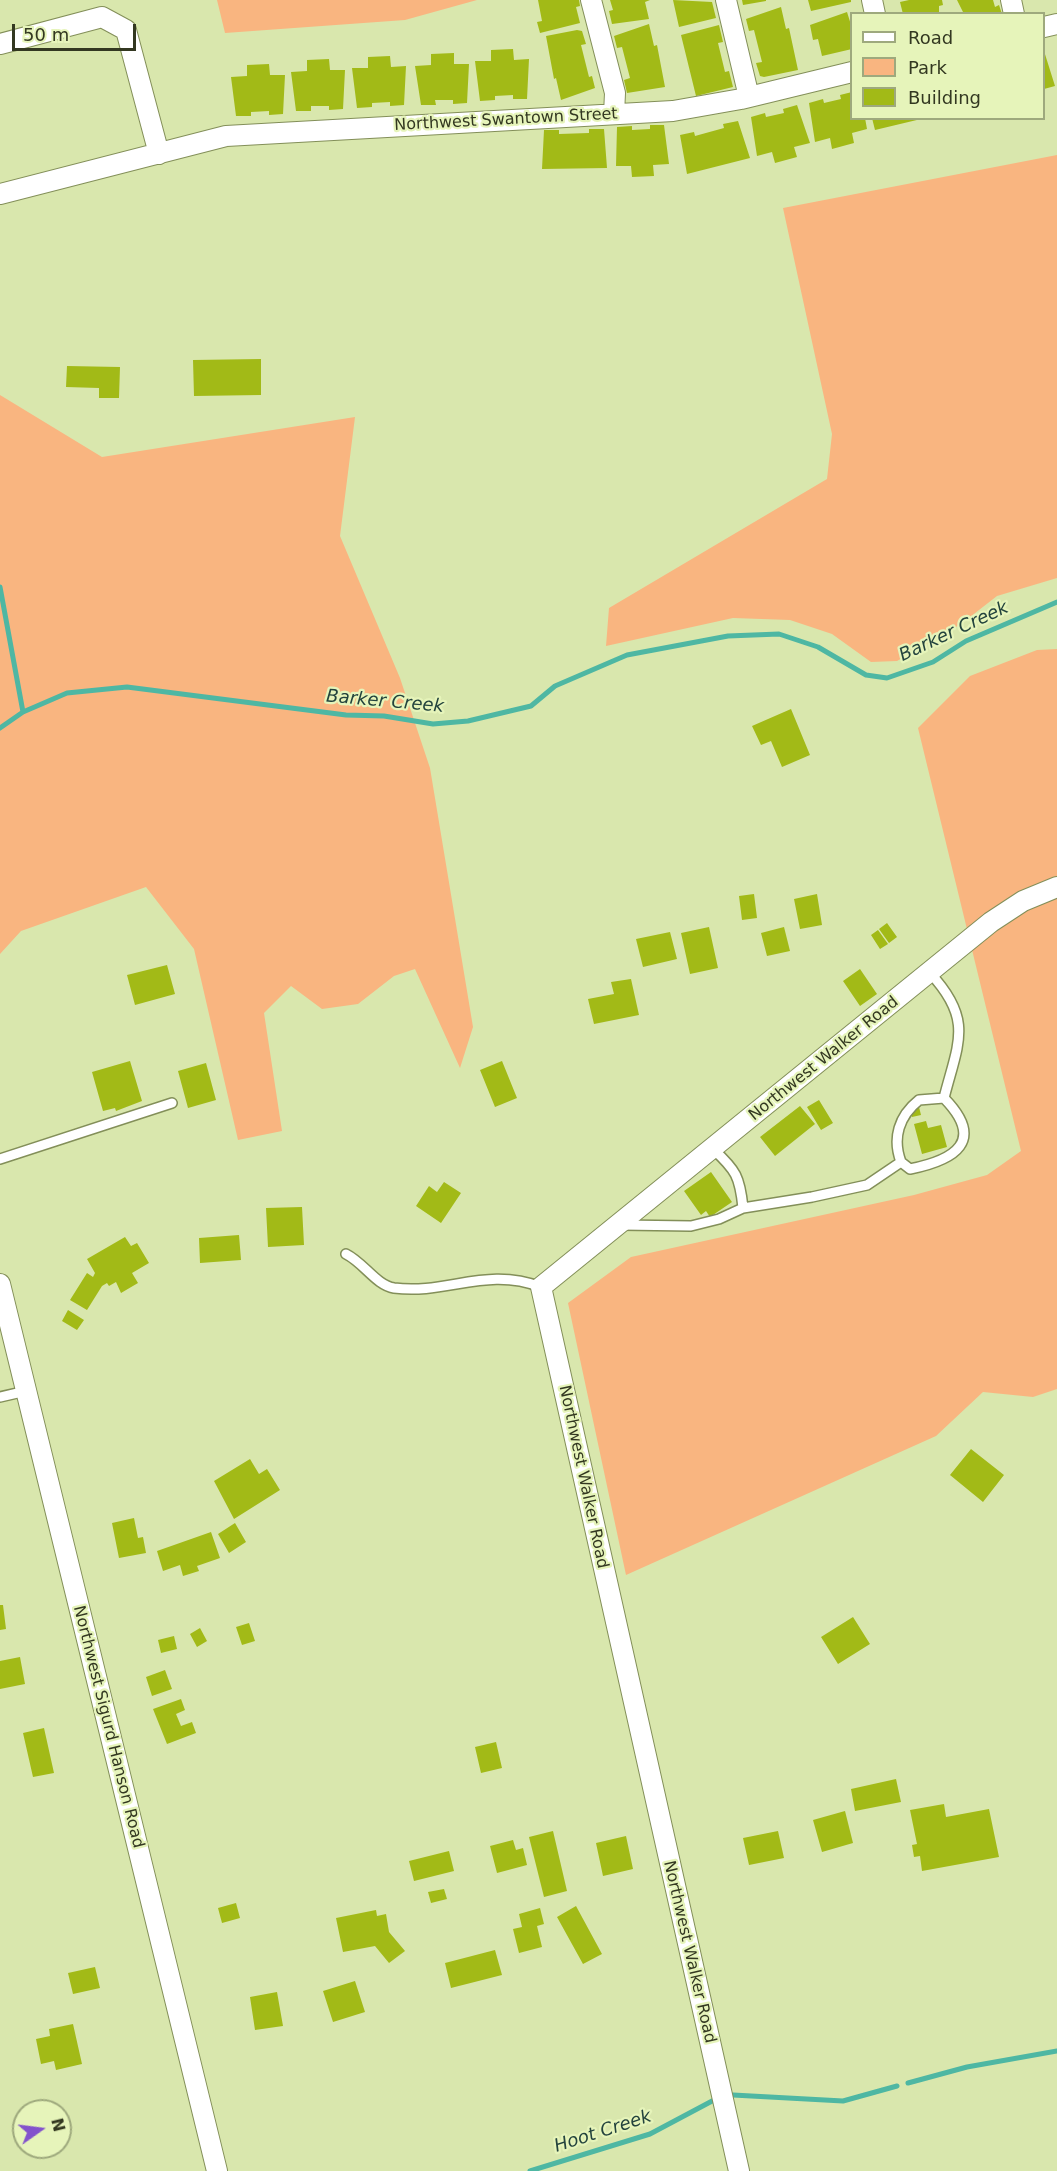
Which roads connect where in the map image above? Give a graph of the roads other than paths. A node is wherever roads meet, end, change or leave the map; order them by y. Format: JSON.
{"nodes":[{"id":1,"x":591,"y":0,"type":"edge"},
{"id":2,"x":726,"y":0,"type":"edge"},
{"id":3,"x":0,"y":44,"type":"edge"},
{"id":4,"x":850,"y":72,"type":"edge"},
{"id":5,"x":749,"y":97,"type":"junction"},
{"id":6,"x":614,"y":114,"type":"junction"},
{"id":7,"x":159,"y":154,"type":"junction"},
{"id":8,"x":0,"y":194,"type":"edge"},
{"id":9,"x":1057,"y":887,"type":"edge"},
{"id":10,"x":936,"y":967,"type":"junction"},
{"id":11,"x":944,"y":1098,"type":"junction"},
{"id":12,"x":172,"y":1103,"type":"dead end"},
{"id":13,"x":713,"y":1149,"type":"junction"},
{"id":14,"x":0,"y":1159,"type":"edge"},
{"id":15,"x":901,"y":1162,"type":"junction"},
{"id":16,"x":743,"y":1208,"type":"junction"},
{"id":17,"x":619,"y":1225,"type":"junction"},
{"id":18,"x":346,"y":1254,"type":"dead end"},
{"id":19,"x":0,"y":1284,"type":"edge"},
{"id":20,"x":541,"y":1287,"type":"junction"},
{"id":21,"x":26,"y":1391,"type":"junction"},
{"id":22,"x":0,"y":1397,"type":"edge"},
{"id":23,"x":217,"y":2171,"type":"edge"},
{"id":24,"x":740,"y":2171,"type":"edge"}],
"edges":[{"from":1,"to":6,"type":"street"},
{"from":2,"to":5,"type":"street"},
{"from":3,"to":7,"type":"street"},
{"from":4,"to":5,"type":"street","name":"Northwest Swantown Street"},
{"from":5,"to":6,"type":"street","name":"Northwest Swantown Street"},
{"from":6,"to":7,"type":"street","name":"Northwest Swantown Street"},
{"from":7,"to":8,"type":"street","name":"Northwest Swantown Street"},
{"from":9,"to":10,"type":"street","name":"Northwest Walker Road"},
{"from":10,"to":11,"type":"lane"},
{"from":10,"to":13,"type":"street","name":"Northwest Walker Road"},
{"from":11,"to":15,"type":"lane"},
{"from":11,"to":15,"type":"lane"},
{"from":12,"to":14,"type":"lane"},
{"from":13,"to":16,"type":"lane"},
{"from":13,"to":17,"type":"street","name":"Northwest Walker Road"},
{"from":15,"to":16,"type":"lane"},
{"from":16,"to":17,"type":"lane"},
{"from":17,"to":20,"type":"street","name":"Northwest Walker Road"},
{"from":18,"to":20,"type":"lane"},
{"from":19,"to":21,"type":"street","name":"Northwest Sigurd Hanson Road"},
{"from":20,"to":24,"type":"street","name":"Northwest Walker Road"},
{"from":21,"to":22,"type":"lane"},
{"from":21,"to":23,"type":"street","name":"Northwest Sigurd Hanson Road"}]}
